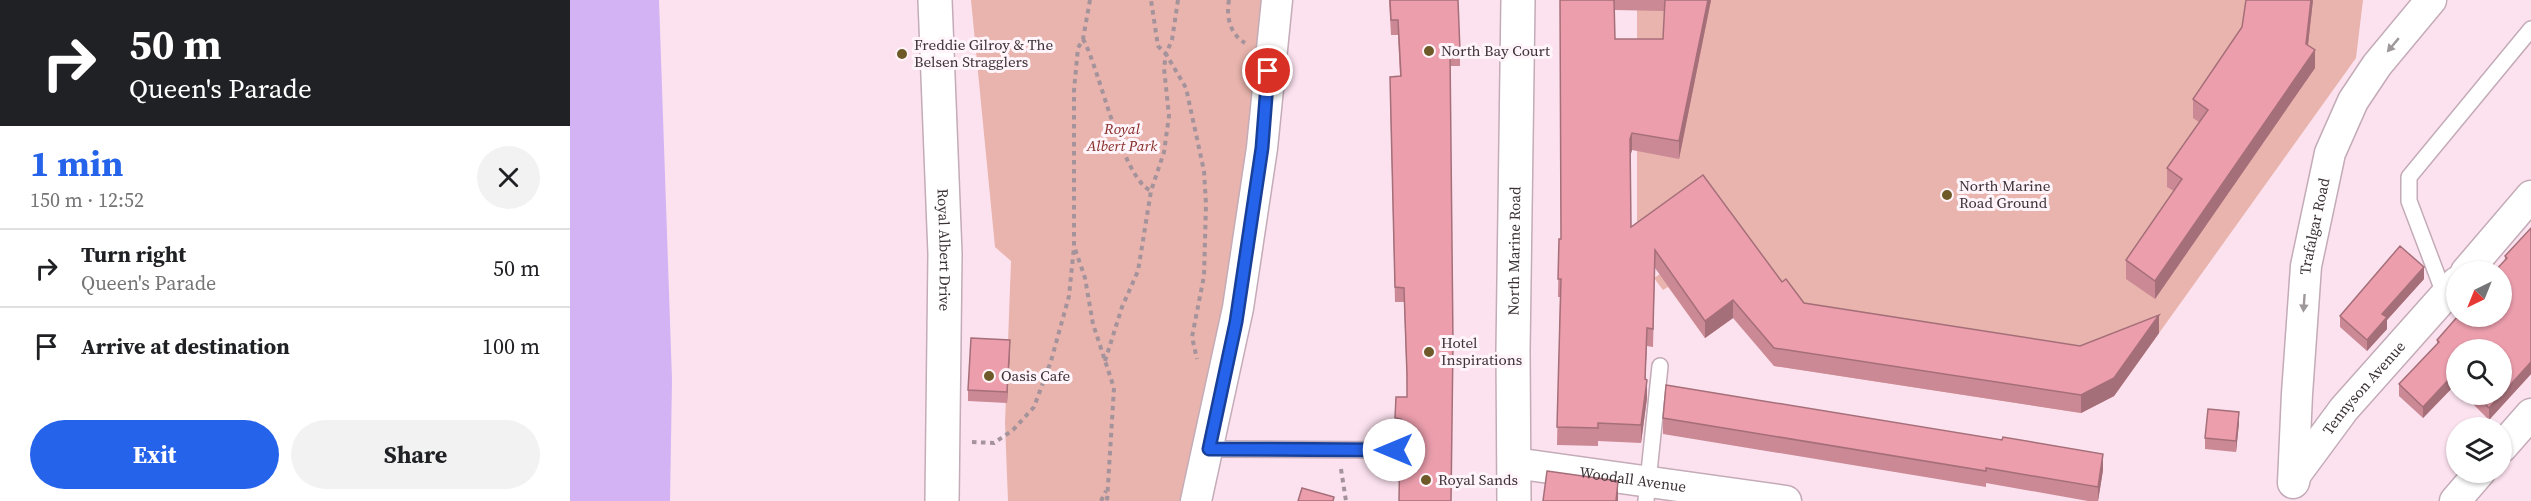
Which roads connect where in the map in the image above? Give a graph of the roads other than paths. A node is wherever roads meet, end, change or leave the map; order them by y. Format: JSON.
{"nodes":[{"id":1,"x":935,"y":0,"type":"edge"},
{"id":2,"x":1276,"y":0,"type":"edge"},
{"id":3,"x":1518,"y":0,"type":"edge"},
{"id":4,"x":2431,"y":0,"type":"edge"},
{"id":5,"x":2531,"y":29,"type":"edge"},
{"id":6,"x":2531,"y":196,"type":"edge"},
{"id":7,"x":2475,"y":261,"type":"edge"},
{"id":8,"x":2446,"y":279,"type":"edge"},
{"id":9,"x":2446,"y":295,"type":"edge"},
{"id":10,"x":1660,"y":366,"type":"dead end"},
{"id":11,"x":2531,"y":414,"type":"edge"},
{"id":12,"x":2512,"y":436,"type":"edge"},
{"id":13,"x":1209,"y":449,"type":"junction"},
{"id":14,"x":1394,"y":450,"type":"dead end"},
{"id":15,"x":1514,"y":463,"type":"junction"},
{"id":16,"x":2471,"y":483,"type":"edge"},
{"id":17,"x":1648,"y":491,"type":"edge"},
{"id":18,"x":2289,"y":492,"type":"edge"},
{"id":19,"x":942,"y":501,"type":"edge"},
{"id":20,"x":1196,"y":501,"type":"edge"},
{"id":21,"x":1514,"y":501,"type":"edge"},
{"id":22,"x":1786,"y":501,"type":"edge"},
{"id":23,"x":2455,"y":501,"type":"edge"}],
"edges":[{"from":1,"to":19,"type":"street","name":"Royal Albert Drive"},
{"from":2,"to":13,"type":"street"},
{"from":3,"to":15,"type":"street","name":"North Marine Road"},
{"from":4,"to":18,"type":"street","name":"Trafalgar Road","one_way":true},
{"from":5,"to":8,"type":"lane"},
{"from":6,"to":7,"type":"street"},
{"from":9,"to":18,"type":"street","name":"Tennyson Avenue"},
{"from":10,"to":17,"type":"lane"},
{"from":11,"to":12,"type":"street"},
{"from":13,"to":14,"type":"lane"},
{"from":13,"to":20,"type":"street"},
{"from":15,"to":17,"type":"street","name":"Woodall Avenue"},
{"from":15,"to":21,"type":"street","name":"North Marine Road"},
{"from":16,"to":23,"type":"street"},
{"from":17,"to":22,"type":"street","name":"Woodall Avenue"}]}
